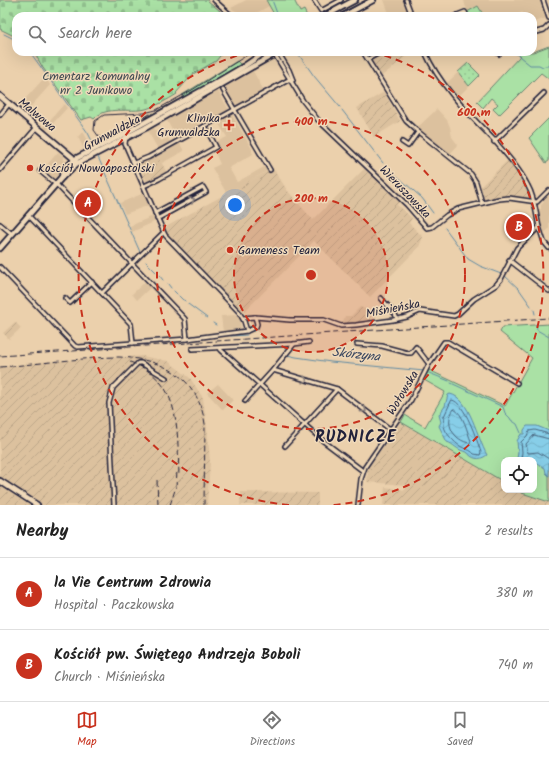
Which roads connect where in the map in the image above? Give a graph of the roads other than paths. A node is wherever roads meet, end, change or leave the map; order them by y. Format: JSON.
{"nodes":[{"id":1,"x":214,"y":0,"type":"edge"},
{"id":2,"x":314,"y":0,"type":"edge"},
{"id":3,"x":341,"y":0,"type":"edge"},
{"id":4,"x":355,"y":0,"type":"edge"},
{"id":5,"x":373,"y":0,"type":"edge"},
{"id":6,"x":406,"y":0,"type":"edge"},
{"id":7,"x":543,"y":0,"type":"edge"},
{"id":8,"x":228,"y":12,"type":"edge"},
{"id":9,"x":332,"y":12,"type":"edge"},
{"id":10,"x":350,"y":12,"type":"edge"},
{"id":11,"x":410,"y":12,"type":"edge"},
{"id":12,"x":549,"y":18,"type":"edge"},
{"id":13,"x":549,"y":25,"type":"edge"},
{"id":14,"x":538,"y":32,"type":"dead end"},
{"id":15,"x":259,"y":56,"type":"edge"},
{"id":16,"x":270,"y":56,"type":"edge"},
{"id":17,"x":279,"y":56,"type":"edge"},
{"id":18,"x":280,"y":56,"type":"edge"},
{"id":19,"x":366,"y":56,"type":"edge"},
{"id":20,"x":374,"y":56,"type":"edge"},
{"id":21,"x":428,"y":56,"type":"edge"},
{"id":22,"x":368,"y":59,"type":"junction"},
{"id":23,"x":290,"y":79,"type":"junction"},
{"id":24,"x":294,"y":85,"type":"junction"},
{"id":25,"x":223,"y":90,"type":"dead end"},
{"id":26,"x":544,"y":93,"type":"dead end"},
{"id":27,"x":0,"y":96,"type":"edge"},
{"id":28,"x":9,"y":104,"type":"junction"},
{"id":29,"x":234,"y":110,"type":"junction"},
{"id":30,"x":0,"y":114,"type":"edge"},
{"id":31,"x":204,"y":126,"type":"junction"},
{"id":32,"x":37,"y":128,"type":"junction"},
{"id":33,"x":418,"y":132,"type":"junction"},
{"id":34,"x":126,"y":137,"type":"junction"},
{"id":35,"x":118,"y":142,"type":"junction"},
{"id":36,"x":402,"y":142,"type":"dead end"},
{"id":37,"x":494,"y":142,"type":"junction"},
{"id":38,"x":125,"y":144,"type":"junction"},
{"id":39,"x":74,"y":162,"type":"junction"},
{"id":40,"x":134,"y":163,"type":"junction"},
{"id":41,"x":0,"y":170,"type":"edge"},
{"id":42,"x":270,"y":170,"type":"dead end"},
{"id":43,"x":41,"y":171,"type":"dead end"},
{"id":44,"x":56,"y":184,"type":"junction"},
{"id":45,"x":144,"y":186,"type":"junction"},
{"id":46,"x":549,"y":190,"type":"edge"},
{"id":47,"x":534,"y":202,"type":"junction"},
{"id":48,"x":482,"y":203,"type":"junction"},
{"id":49,"x":155,"y":213,"type":"junction"},
{"id":50,"x":28,"y":215,"type":"junction"},
{"id":51,"x":158,"y":218,"type":"junction"},
{"id":52,"x":0,"y":224,"type":"edge"},
{"id":53,"x":539,"y":227,"type":"junction"},
{"id":54,"x":163,"y":233,"type":"junction"},
{"id":55,"x":12,"y":234,"type":"junction"},
{"id":56,"x":0,"y":248,"type":"edge"},
{"id":57,"x":549,"y":248,"type":"edge"},
{"id":58,"x":509,"y":260,"type":"junction"},
{"id":59,"x":131,"y":263,"type":"junction"},
{"id":60,"x":0,"y":267,"type":"edge"},
{"id":61,"x":92,"y":282,"type":"junction"},
{"id":62,"x":549,"y":291,"type":"edge"},
{"id":63,"x":102,"y":293,"type":"junction"},
{"id":64,"x":65,"y":298,"type":"dead end"},
{"id":65,"x":381,"y":298,"type":"dead end"},
{"id":66,"x":255,"y":317,"type":"junction"},
{"id":67,"x":243,"y":318,"type":"junction"},
{"id":68,"x":397,"y":319,"type":"junction"},
{"id":69,"x":247,"y":331,"type":"junction"},
{"id":70,"x":187,"y":339,"type":"junction"},
{"id":71,"x":309,"y":342,"type":"dead end"},
{"id":72,"x":133,"y":343,"type":"junction"},
{"id":73,"x":294,"y":344,"type":"junction"},
{"id":74,"x":357,"y":344,"type":"dead end"},
{"id":75,"x":220,"y":348,"type":"junction"},
{"id":76,"x":192,"y":349,"type":"dead end"},
{"id":77,"x":429,"y":364,"type":"junction"},
{"id":78,"x":273,"y":370,"type":"junction"},
{"id":79,"x":166,"y":378,"type":"dead end"},
{"id":80,"x":517,"y":383,"type":"dead end"},
{"id":81,"x":259,"y":385,"type":"junction"},
{"id":82,"x":336,"y":389,"type":"junction"},
{"id":83,"x":245,"y":402,"type":"dead end"},
{"id":84,"x":305,"y":424,"type":"junction"},
{"id":85,"x":391,"y":430,"type":"junction"},
{"id":86,"x":286,"y":446,"type":"dead end"},
{"id":87,"x":363,"y":470,"type":"junction"},
{"id":88,"x":0,"y":481,"type":"edge"},
{"id":89,"x":37,"y":505,"type":"edge"},
{"id":90,"x":114,"y":505,"type":"edge"},
{"id":91,"x":358,"y":505,"type":"edge"}],
"edges":[{"from":1,"to":8,"type":"street"},
{"from":2,"to":3,"type":"street"},
{"from":4,"to":9,"type":"street"},
{"from":5,"to":10,"type":"street"},
{"from":6,"to":11,"type":"street"},
{"from":7,"to":12,"type":"street"},
{"from":13,"to":14,"type":"street"},
{"from":15,"to":39,"type":"street","name":"Grunwaldzka"},
{"from":16,"to":34,"type":"street","name":"Grunwaldzka"},
{"from":17,"to":23,"type":"street","name":"Wieruszowska"},
{"from":18,"to":24,"type":"street","name":"Wieruszowska"},
{"from":19,"to":22,"type":"street"},
{"from":20,"to":22,"type":"street"},
{"from":21,"to":37,"type":"street"},
{"from":22,"to":33,"type":"street"},
{"from":23,"to":24,"type":"street","name":"Wieruszowska"},
{"from":23,"to":29,"type":"street"},
{"from":24,"to":48,"type":"street","name":"Wieruszowska"},
{"from":25,"to":29,"type":"street"},
{"from":26,"to":37,"type":"street"},
{"from":27,"to":28,"type":"street","name":"Malwowa"},
{"from":28,"to":30,"type":"street"},
{"from":28,"to":32,"type":"street","name":"Malwowa"},
{"from":29,"to":31,"type":"street"},
{"from":29,"to":42,"type":"street"},
{"from":31,"to":40,"type":"street"},
{"from":31,"to":45,"type":"street"},
{"from":32,"to":39,"type":"street","name":"Malwowa"},
{"from":32,"to":41,"type":"street"},
{"from":33,"to":36,"type":"street"},
{"from":33,"to":48,"type":"street"},
{"from":34,"to":35,"type":"street","name":"Grunwaldzka"},
{"from":34,"to":38,"type":"street"},
{"from":35,"to":38,"type":"street"},
{"from":35,"to":39,"type":"street","name":"Grunwaldzka"},
{"from":37,"to":47,"type":"street"},
{"from":38,"to":40,"type":"street"},
{"from":39,"to":44,"type":"street","name":"Grunwaldzka"},
{"from":40,"to":45,"type":"street"},
{"from":43,"to":44,"type":"street"},
{"from":44,"to":50,"type":"street","name":"Grunwaldzka"},
{"from":44,"to":59,"type":"street"},
{"from":45,"to":49,"type":"street"},
{"from":46,"to":47,"type":"street"},
{"from":47,"to":48,"type":"street","name":"Wieruszowska"},
{"from":47,"to":53,"type":"street"},
{"from":49,"to":51,"type":"street"},
{"from":51,"to":49,"type":"street","one_way":true},
{"from":50,"to":55,"type":"street","name":"Grunwaldzka"},
{"from":50,"to":61,"type":"street"},
{"from":51,"to":54,"type":"street"},
{"from":52,"to":55,"type":"street"},
{"from":53,"to":57,"type":"street"},
{"from":53,"to":58,"type":"street","name":"Miśnieńska"},
{"from":54,"to":59,"type":"street"},
{"from":54,"to":67,"type":"street"},
{"from":55,"to":56,"type":"street","name":"Grunwaldzka"},
{"from":58,"to":62,"type":"street"},
{"from":58,"to":68,"type":"street","name":"Miśnieńska"},
{"from":59,"to":63,"type":"street"},
{"from":59,"to":70,"type":"street"},
{"from":60,"to":72,"type":"street"},
{"from":61,"to":63,"type":"street"},
{"from":61,"to":64,"type":"street"},
{"from":63,"to":72,"type":"street"},
{"from":65,"to":68,"type":"street"},
{"from":66,"to":67,"type":"street","name":"Miśnieńska"},
{"from":66,"to":68,"type":"street","name":"Miśnieńska"},
{"from":66,"to":69,"type":"street"},
{"from":67,"to":69,"type":"street"},
{"from":69,"to":70,"type":"street"},
{"from":70,"to":72,"type":"street"},
{"from":71,"to":73,"type":"street"},
{"from":73,"to":75,"type":"street"},
{"from":73,"to":78,"type":"street"},
{"from":74,"to":77,"type":"street","name":"Wołowska"},
{"from":75,"to":76,"type":"street"},
{"from":75,"to":81,"type":"street"},
{"from":77,"to":80,"type":"street"},
{"from":77,"to":85,"type":"street","name":"Wołowska"},
{"from":78,"to":81,"type":"street"},
{"from":78,"to":82,"type":"street","one_way":true},
{"from":79,"to":90,"type":"street"},
{"from":81,"to":83,"type":"street"},
{"from":81,"to":84,"type":"street"},
{"from":82,"to":84,"type":"street"},
{"from":82,"to":85,"type":"street","one_way":true},
{"from":84,"to":86,"type":"street"},
{"from":84,"to":87,"type":"street"},
{"from":85,"to":87,"type":"street","name":"Wołowska"},
{"from":87,"to":91,"type":"street","name":"Wołowska"},
{"from":88,"to":89,"type":"street"}]}
